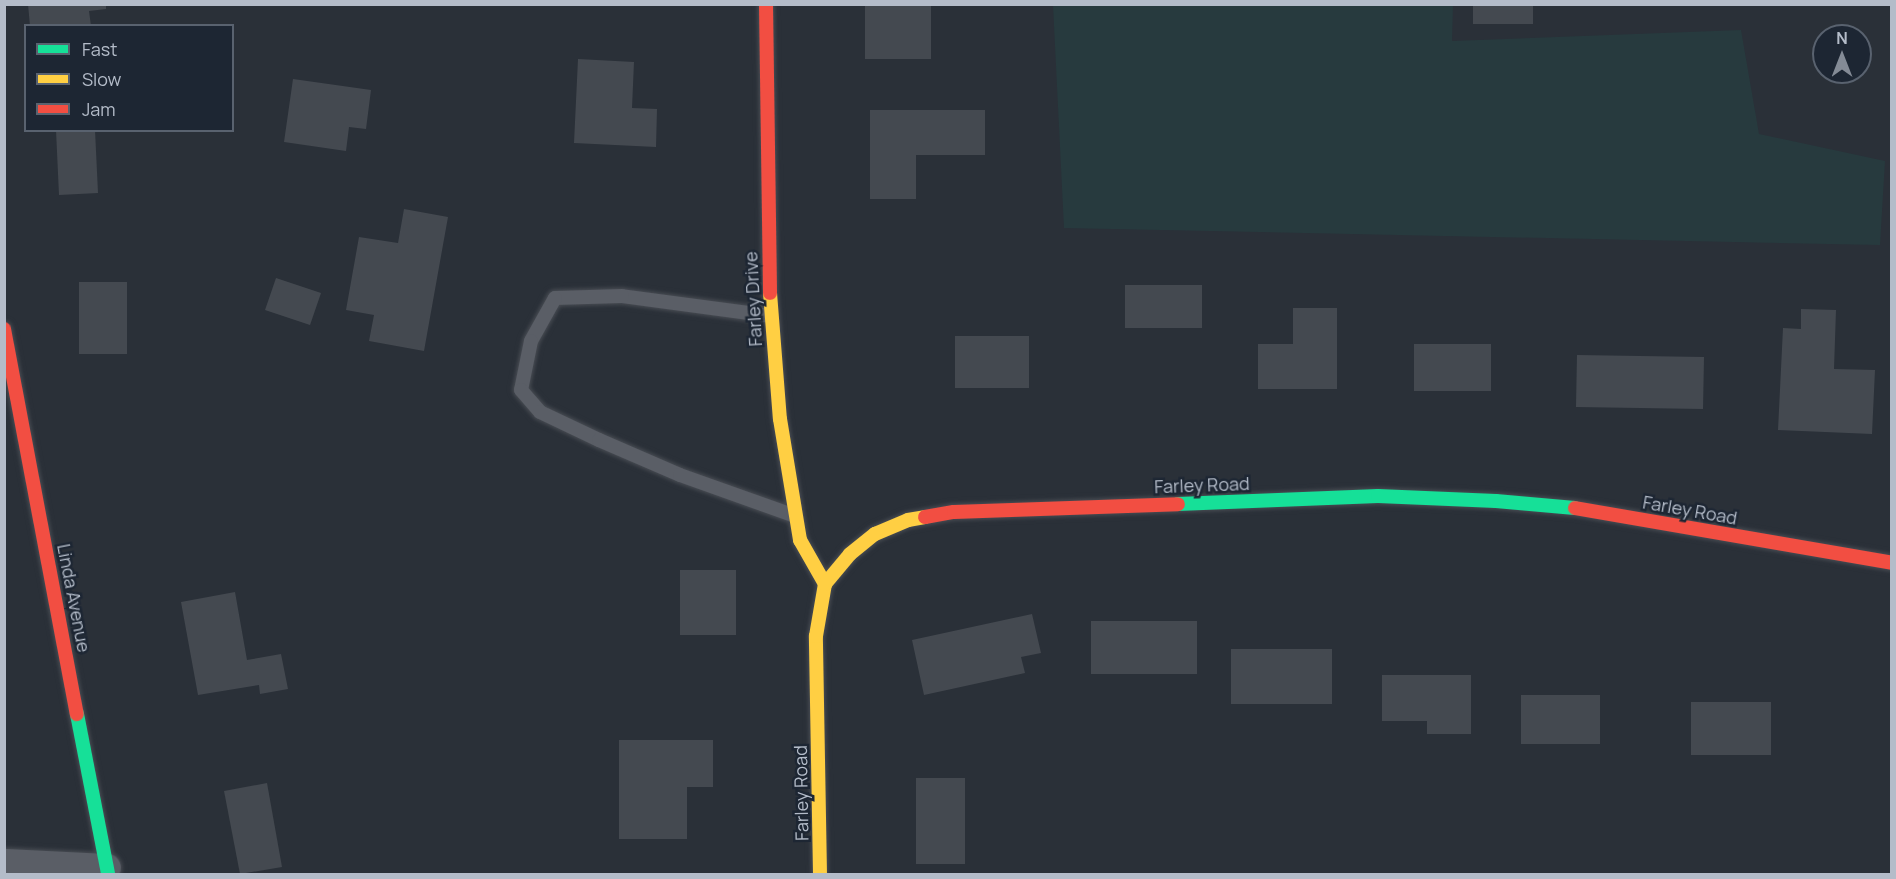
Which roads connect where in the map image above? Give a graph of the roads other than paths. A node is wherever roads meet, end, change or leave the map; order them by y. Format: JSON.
{"nodes":[{"id":1,"x":766,"y":4,"type":"edge"},
{"id":2,"x":771,"y":316,"type":"junction"},
{"id":3,"x":4,"y":329,"type":"edge"},
{"id":4,"x":795,"y":516,"type":"junction"},
{"id":5,"x":1892,"y":563,"type":"edge"},
{"id":6,"x":825,"y":584,"type":"junction"},
{"id":7,"x":4,"y":862,"type":"edge"},
{"id":8,"x":107,"y":871,"type":"edge"},
{"id":9,"x":820,"y":874,"type":"edge"}],
"edges":[{"from":1,"to":2,"type":"street","name":"Farley Drive"},
{"from":2,"to":4,"type":"street","name":"Farley Drive"},
{"from":2,"to":4,"type":"lane"},
{"from":3,"to":8,"type":"street","name":"Linda Avenue"},
{"from":4,"to":6,"type":"street","name":"Farley Drive"},
{"from":5,"to":6,"type":"street","name":"Farley Road"},
{"from":6,"to":9,"type":"street","name":"Farley Road"},
{"from":7,"to":8,"type":"street"}]}
